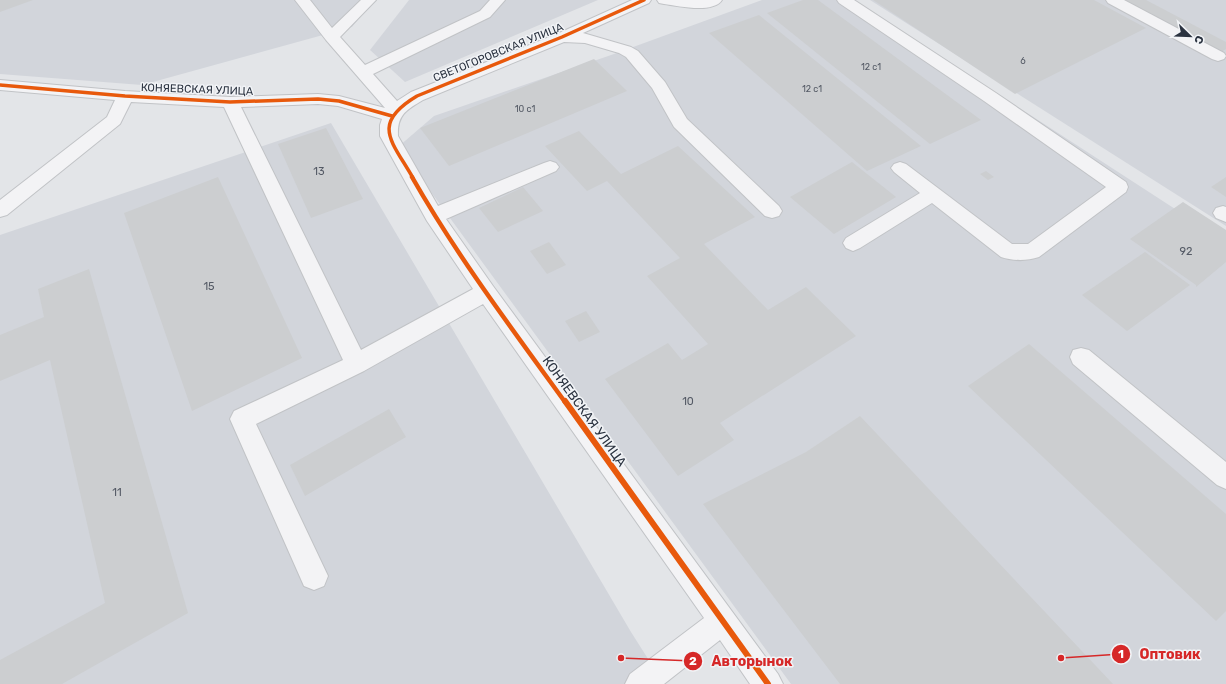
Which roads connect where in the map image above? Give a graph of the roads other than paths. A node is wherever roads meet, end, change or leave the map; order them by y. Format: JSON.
{"nodes":[{"id":1,"x":302,"y":0,"type":"edge"},
{"id":2,"x":369,"y":0,"type":"edge"},
{"id":3,"x":498,"y":0,"type":"edge"},
{"id":4,"x":644,"y":0,"type":"edge"},
{"id":5,"x":664,"y":0,"type":"edge"},
{"id":6,"x":716,"y":0,"type":"edge"},
{"id":7,"x":844,"y":0,"type":"edge"},
{"id":8,"x":1113,"y":0,"type":"edge"},
{"id":9,"x":331,"y":37,"type":"junction"},
{"id":10,"x":562,"y":37,"type":"junction"},
{"id":11,"x":1218,"y":56,"type":"dead end"},
{"id":12,"x":363,"y":72,"type":"junction"},
{"id":13,"x":0,"y":85,"type":"edge"},
{"id":14,"x":125,"y":96,"type":"junction"},
{"id":15,"x":230,"y":102,"type":"junction"},
{"id":16,"x":394,"y":114,"type":"junction"},
{"id":17,"x":550,"y":167,"type":"dead end"},
{"id":18,"x":900,"y":168,"type":"dead end"},
{"id":19,"x":933,"y":194,"type":"junction"},
{"id":20,"x":0,"y":210,"type":"edge"},
{"id":21,"x":772,"y":211,"type":"dead end"},
{"id":22,"x":434,"y":216,"type":"junction"},
{"id":23,"x":853,"y":243,"type":"dead end"},
{"id":24,"x":486,"y":292,"type":"junction"},
{"id":25,"x":1081,"y":357,"type":"dead end"},
{"id":26,"x":356,"y":364,"type":"junction"},
{"id":27,"x":1226,"y":477,"type":"edge"},
{"id":28,"x":314,"y":576,"type":"dead end"},
{"id":29,"x":722,"y":621,"type":"junction"},
{"id":30,"x":640,"y":684,"type":"edge"},
{"id":31,"x":768,"y":684,"type":"edge"}],
"edges":[{"from":1,"to":9,"type":"street"},
{"from":2,"to":9,"type":"street"},
{"from":3,"to":12,"type":"street"},
{"from":4,"to":10,"type":"street","name":"СВЕТОГОРОВСКАЯ УЛИЦА"},
{"from":5,"to":6,"type":"street"},
{"from":7,"to":19,"type":"street"},
{"from":8,"to":11,"type":"street"},
{"from":9,"to":12,"type":"street"},
{"from":10,"to":16,"type":"street","name":"СВЕТОГОРОВСКАЯ УЛИЦА"},
{"from":10,"to":21,"type":"street"},
{"from":12,"to":16,"type":"street"},
{"from":13,"to":14,"type":"street","name":"КОНЯЕВСКАЯ УЛИЦА"},
{"from":14,"to":15,"type":"street","name":"КОНЯЕВСКАЯ УЛИЦА"},
{"from":14,"to":20,"type":"street"},
{"from":15,"to":16,"type":"street","name":"КОНЯЕВСКАЯ УЛИЦА"},
{"from":15,"to":26,"type":"street"},
{"from":16,"to":22,"type":"street","name":"КОНЯЕВСКАЯ УЛИЦА"},
{"from":17,"to":22,"type":"street"},
{"from":18,"to":19,"type":"street"},
{"from":19,"to":23,"type":"street"},
{"from":22,"to":24,"type":"street","name":"КОНЯЕВСКАЯ УЛИЦА"},
{"from":24,"to":26,"type":"street"},
{"from":24,"to":29,"type":"street","name":"КОНЯЕВСКАЯ УЛИЦА"},
{"from":25,"to":27,"type":"street"},
{"from":26,"to":28,"type":"street"},
{"from":29,"to":30,"type":"street"},
{"from":29,"to":31,"type":"street","name":"КОНЯЕВСКАЯ УЛИЦА"}]}
